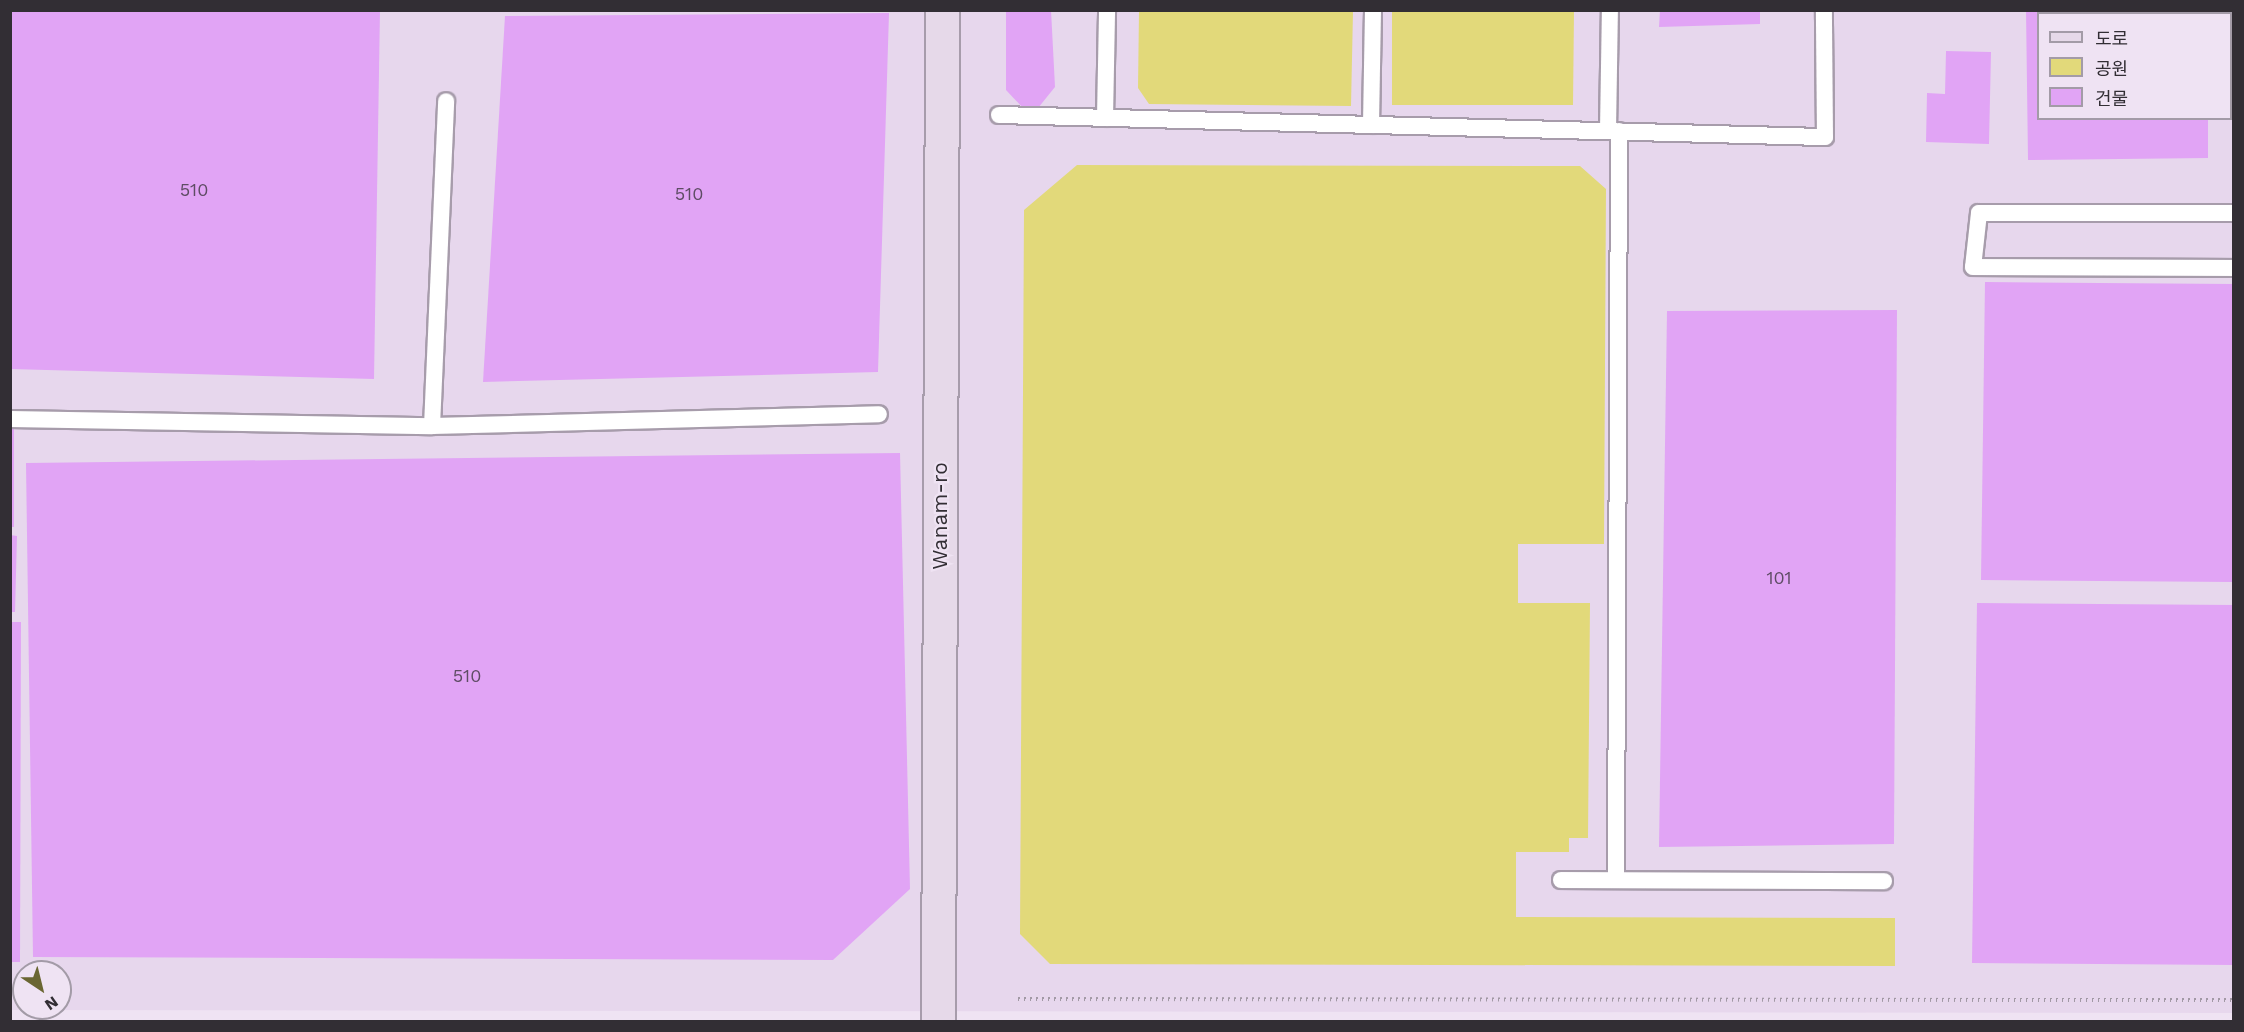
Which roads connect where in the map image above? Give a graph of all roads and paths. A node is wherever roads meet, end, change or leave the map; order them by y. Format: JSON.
{"nodes":[{"id":1,"x":942,"y":10,"type":"edge"},
{"id":2,"x":1107,"y":10,"type":"edge"},
{"id":3,"x":1373,"y":10,"type":"edge"},
{"id":4,"x":1610,"y":10,"type":"edge"},
{"id":5,"x":1824,"y":10,"type":"edge"},
{"id":6,"x":446,"y":101,"type":"dead end"},
{"id":7,"x":999,"y":115,"type":"dead end"},
{"id":8,"x":1105,"y":118,"type":"junction"},
{"id":9,"x":1371,"y":125,"type":"junction"},
{"id":10,"x":1614,"y":131,"type":"junction"},
{"id":11,"x":2234,"y":213,"type":"edge"},
{"id":12,"x":2234,"y":268,"type":"edge"},
{"id":13,"x":879,"y":414,"type":"dead end"},
{"id":14,"x":10,"y":418,"type":"edge"},
{"id":15,"x":432,"y":426,"type":"junction"},
{"id":16,"x":1561,"y":880,"type":"dead end"},
{"id":17,"x":1616,"y":880,"type":"junction"},
{"id":18,"x":1884,"y":881,"type":"dead end"},
{"id":19,"x":1018,"y":999,"type":"dead end"},
{"id":20,"x":2234,"y":1000,"type":"edge"},
{"id":21,"x":938,"y":1022,"type":"edge"}],
"edges":[{"from":1,"to":21,"type":"main road","name":"Wanam-ro"},
{"from":2,"to":8,"type":"lane"},
{"from":3,"to":9,"type":"lane"},
{"from":4,"to":10,"type":"lane"},
{"from":5,"to":10,"type":"lane"},
{"from":6,"to":15,"type":"lane"},
{"from":7,"to":8,"type":"lane"},
{"from":8,"to":9,"type":"lane"},
{"from":9,"to":10,"type":"lane"},
{"from":10,"to":17,"type":"lane"},
{"from":11,"to":12,"type":"lane"},
{"from":13,"to":15,"type":"lane"},
{"from":14,"to":15,"type":"lane"},
{"from":16,"to":17,"type":"lane"},
{"from":17,"to":18,"type":"lane"},
{"from":19,"to":20,"type":"path"}]}
